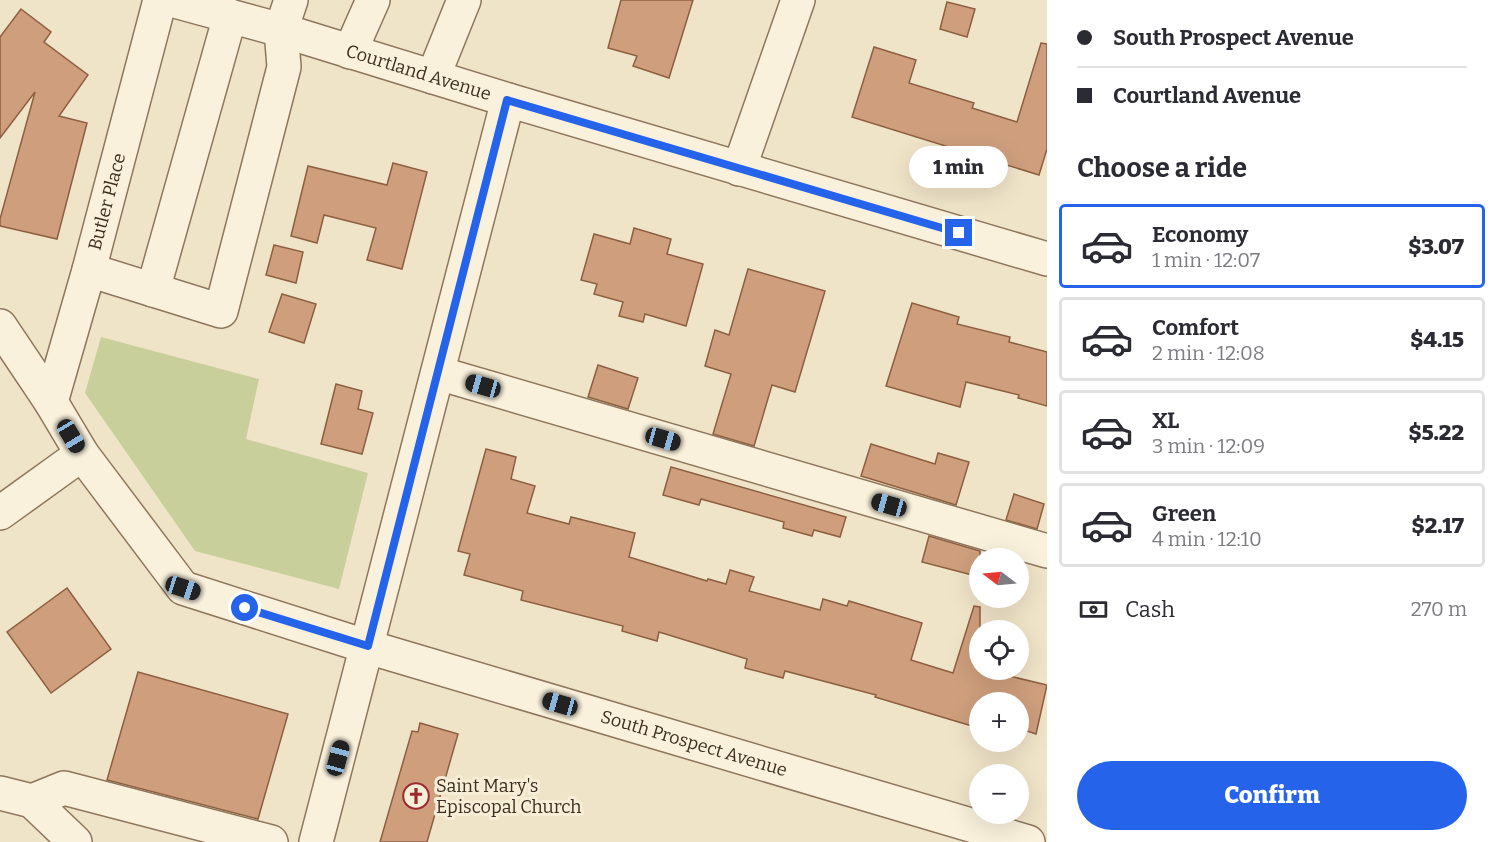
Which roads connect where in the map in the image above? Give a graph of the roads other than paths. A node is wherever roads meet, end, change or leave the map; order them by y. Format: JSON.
{"nodes":[{"id":1,"x":160,"y":0,"type":"edge"},
{"id":2,"x":171,"y":0,"type":"edge"},
{"id":3,"x":291,"y":0,"type":"edge"},
{"id":4,"x":373,"y":0,"type":"edge"},
{"id":5,"x":464,"y":0,"type":"edge"},
{"id":6,"x":798,"y":0,"type":"edge"},
{"id":7,"x":230,"y":16,"type":"junction"},
{"id":8,"x":281,"y":30,"type":"junction"},
{"id":9,"x":350,"y":52,"type":"junction"},
{"id":10,"x":434,"y":77,"type":"junction"},
{"id":11,"x":507,"y":100,"type":"junction"},
{"id":12,"x":739,"y":169,"type":"junction"},
{"id":13,"x":1047,"y":259,"type":"edge"},
{"id":14,"x":89,"y":270,"type":"junction"},
{"id":15,"x":153,"y":290,"type":"junction"},
{"id":16,"x":0,"y":326,"type":"edge"},
{"id":17,"x":438,"y":373,"type":"junction"},
{"id":18,"x":51,"y":402,"type":"junction"},
{"id":19,"x":81,"y":454,"type":"junction"},
{"id":20,"x":0,"y":513,"type":"edge"},
{"id":21,"x":1047,"y":551,"type":"edge"},
{"id":22,"x":368,"y":646,"type":"junction"},
{"id":23,"x":0,"y":793,"type":"edge"},
{"id":24,"x":32,"y":801,"type":"junction"},
{"id":25,"x":75,"y":842,"type":"edge"},
{"id":26,"x":271,"y":842,"type":"edge"},
{"id":27,"x":316,"y":842,"type":"edge"},
{"id":28,"x":1028,"y":842,"type":"edge"}],
"edges":[{"from":1,"to":14,"type":"street","name":"Butler Place"},
{"from":2,"to":7,"type":"street","name":"Courtland Avenue"},
{"from":3,"to":8,"type":"street"},
{"from":4,"to":9,"type":"street"},
{"from":5,"to":10,"type":"street"},
{"from":6,"to":12,"type":"street"},
{"from":7,"to":8,"type":"street","name":"Courtland Avenue"},
{"from":7,"to":15,"type":"street"},
{"from":8,"to":9,"type":"street","name":"Courtland Avenue"},
{"from":8,"to":15,"type":"street"},
{"from":9,"to":10,"type":"street","name":"Courtland Avenue"},
{"from":10,"to":11,"type":"street","name":"Courtland Avenue"},
{"from":11,"to":12,"type":"street","name":"Courtland Avenue"},
{"from":11,"to":17,"type":"street"},
{"from":12,"to":13,"type":"street","name":"Courtland Avenue"},
{"from":14,"to":15,"type":"street"},
{"from":14,"to":18,"type":"street","name":"Butler Place"},
{"from":16,"to":18,"type":"street","name":"South Prospect Avenue"},
{"from":17,"to":21,"type":"street"},
{"from":17,"to":22,"type":"street"},
{"from":18,"to":19,"type":"street","name":"South Prospect Avenue"},
{"from":19,"to":20,"type":"street"},
{"from":19,"to":22,"type":"street","name":"South Prospect Avenue"},
{"from":22,"to":27,"type":"street"},
{"from":22,"to":28,"type":"street","name":"South Prospect Avenue"},
{"from":23,"to":24,"type":"street"},
{"from":24,"to":25,"type":"street"},
{"from":24,"to":26,"type":"street"}]}
